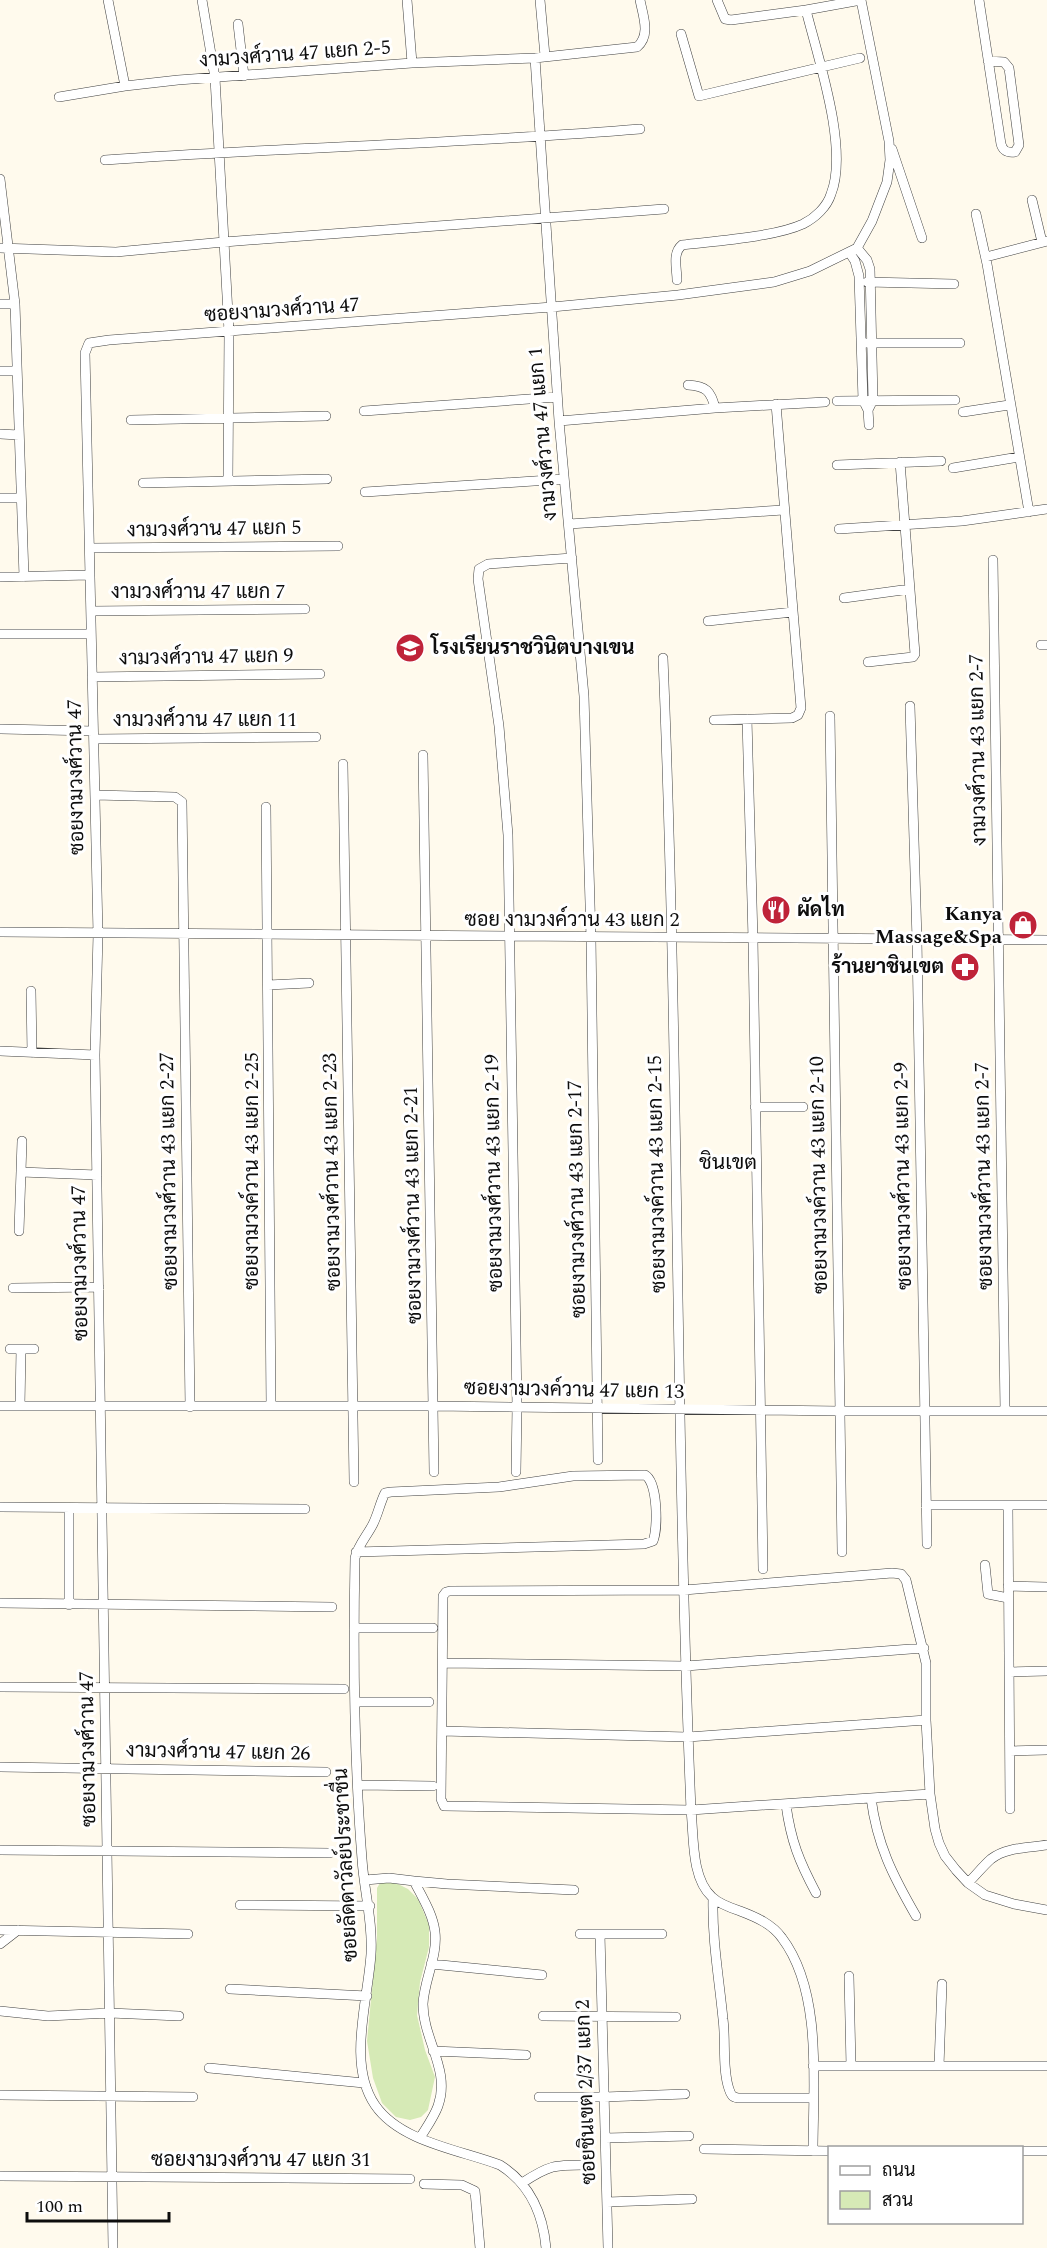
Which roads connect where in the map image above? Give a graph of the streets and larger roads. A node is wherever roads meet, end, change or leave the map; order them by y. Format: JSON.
{"nodes":[{"id":1,"x":108,"y":0,"type":"edge"},
{"id":2,"x":202,"y":0,"type":"edge"},
{"id":3,"x":407,"y":0,"type":"edge"},
{"id":4,"x":540,"y":0,"type":"edge"},
{"id":5,"x":640,"y":0,"type":"edge"},
{"id":6,"x":717,"y":0,"type":"edge"},
{"id":7,"x":861,"y":0,"type":"edge"},
{"id":8,"x":979,"y":0,"type":"edge"},
{"id":9,"x":828,"y":3,"type":"edge"},
{"id":10,"x":806,"y":10,"type":"junction"},
{"id":11,"x":238,"y":24,"type":"dead end"},
{"id":12,"x":681,"y":34,"type":"dead end"},
{"id":13,"x":540,"y":57,"type":"junction"},
{"id":14,"x":860,"y":58,"type":"dead end"},
{"id":15,"x":988,"y":61,"type":"junction"},
{"id":16,"x":412,"y":63,"type":"junction"},
{"id":17,"x":820,"y":67,"type":"junction"},
{"id":18,"x":244,"y":76,"type":"junction"},
{"id":19,"x":215,"y":78,"type":"junction"},
{"id":20,"x":125,"y":86,"type":"junction"},
{"id":21,"x":58,"y":97,"type":"dead end"},
{"id":22,"x":640,"y":129,"type":"dead end"},
{"id":23,"x":540,"y":137,"type":"junction"},
{"id":24,"x":890,"y":141,"type":"junction"},
{"id":25,"x":219,"y":152,"type":"junction"},
{"id":26,"x":105,"y":160,"type":"dead end"},
{"id":27,"x":0,"y":179,"type":"edge"},
{"id":28,"x":0,"y":185,"type":"edge"},
{"id":29,"x":1032,"y":201,"type":"dead end"},
{"id":30,"x":664,"y":209,"type":"dead end"},
{"id":31,"x":976,"y":214,"type":"dead end"},
{"id":32,"x":546,"y":219,"type":"junction"},
{"id":33,"x":922,"y":238,"type":"dead end"},
{"id":34,"x":224,"y":242,"type":"junction"},
{"id":35,"x":1044,"y":242,"type":"edge"},
{"id":36,"x":5,"y":249,"type":"edge"},
{"id":37,"x":853,"y":250,"type":"junction"},
{"id":38,"x":986,"y":257,"type":"junction"},
{"id":39,"x":677,"y":280,"type":"dead end"},
{"id":40,"x":871,"y":282,"type":"junction"},
{"id":41,"x":860,"y":283,"type":"junction"},
{"id":42,"x":954,"y":284,"type":"dead end"},
{"id":43,"x":0,"y":304,"type":"edge"},
{"id":44,"x":15,"y":304,"type":"junction"},
{"id":45,"x":552,"y":307,"type":"junction"},
{"id":46,"x":229,"y":332,"type":"junction"},
{"id":47,"x":872,"y":343,"type":"junction"},
{"id":48,"x":960,"y":343,"type":"dead end"},
{"id":49,"x":862,"y":344,"type":"junction"},
{"id":50,"x":0,"y":371,"type":"edge"},
{"id":51,"x":17,"y":371,"type":"junction"},
{"id":52,"x":688,"y":385,"type":"dead end"},
{"id":53,"x":557,"y":397,"type":"junction"},
{"id":54,"x":868,"y":400,"type":"junction"},
{"id":55,"x":955,"y":400,"type":"dead end"},
{"id":56,"x":837,"y":401,"type":"dead end"},
{"id":57,"x":825,"y":402,"type":"dead end"},
{"id":58,"x":776,"y":404,"type":"junction"},
{"id":59,"x":1010,"y":405,"type":"junction"},
{"id":60,"x":715,"y":408,"type":"junction"},
{"id":61,"x":364,"y":411,"type":"dead end"},
{"id":62,"x":963,"y":412,"type":"dead end"},
{"id":63,"x":326,"y":416,"type":"dead end"},
{"id":64,"x":227,"y":418,"type":"junction"},
{"id":65,"x":131,"y":420,"type":"dead end"},
{"id":66,"x":559,"y":422,"type":"junction"},
{"id":67,"x":869,"y":425,"type":"dead end"},
{"id":68,"x":0,"y":435,"type":"edge"},
{"id":69,"x":19,"y":435,"type":"junction"},
{"id":70,"x":1019,"y":458,"type":"junction"},
{"id":71,"x":941,"y":461,"type":"dead end"},
{"id":72,"x":900,"y":462,"type":"junction"},
{"id":73,"x":837,"y":465,"type":"dead end"},
{"id":74,"x":953,"y":468,"type":"dead end"},
{"id":75,"x":327,"y":479,"type":"dead end"},
{"id":76,"x":564,"y":479,"type":"junction"},
{"id":77,"x":228,"y":481,"type":"junction"},
{"id":78,"x":143,"y":483,"type":"dead end"},
{"id":79,"x":365,"y":492,"type":"dead end"},
{"id":80,"x":0,"y":498,"type":"edge"},
{"id":81,"x":21,"y":498,"type":"junction"},
{"id":82,"x":1047,"y":509,"type":"edge"},
{"id":83,"x":783,"y":510,"type":"junction"},
{"id":84,"x":1029,"y":512,"type":"junction"},
{"id":85,"x":569,"y":524,"type":"junction"},
{"id":86,"x":904,"y":526,"type":"junction"},
{"id":87,"x":838,"y":529,"type":"dead end"},
{"id":88,"x":338,"y":546,"type":"dead end"},
{"id":89,"x":90,"y":548,"type":"junction"},
{"id":90,"x":572,"y":558,"type":"junction"},
{"id":91,"x":993,"y":560,"type":"dead end"},
{"id":92,"x":90,"y":575,"type":"junction"},
{"id":93,"x":0,"y":577,"type":"edge"},
{"id":94,"x":24,"y":577,"type":"junction"},
{"id":95,"x":910,"y":589,"type":"junction"},
{"id":96,"x":844,"y":598,"type":"dead end"},
{"id":97,"x":305,"y":609,"type":"dead end"},
{"id":98,"x":91,"y":611,"type":"junction"},
{"id":99,"x":793,"y":612,"type":"junction"},
{"id":100,"x":708,"y":621,"type":"dead end"},
{"id":101,"x":0,"y":634,"type":"edge"},
{"id":102,"x":92,"y":634,"type":"junction"},
{"id":103,"x":663,"y":658,"type":"dead end"},
{"id":104,"x":868,"y":662,"type":"dead end"},
{"id":105,"x":320,"y":674,"type":"dead end"},
{"id":106,"x":92,"y":677,"type":"junction"},
{"id":107,"x":910,"y":706,"type":"dead end"},
{"id":108,"x":830,"y":716,"type":"dead end"},
{"id":109,"x":747,"y":718,"type":"junction"},
{"id":110,"x":714,"y":720,"type":"dead end"},
{"id":111,"x":1,"y":729,"type":"edge"},
{"id":112,"x":94,"y":735,"type":"junction"},
{"id":113,"x":316,"y":738,"type":"dead end"},
{"id":114,"x":423,"y":755,"type":"dead end"},
{"id":115,"x":343,"y":764,"type":"dead end"},
{"id":116,"x":95,"y":795,"type":"junction"},
{"id":117,"x":266,"y":807,"type":"dead end"},
{"id":118,"x":0,"y":932,"type":"edge"},
{"id":119,"x":98,"y":934,"type":"junction"},
{"id":120,"x":183,"y":935,"type":"junction"},
{"id":121,"x":268,"y":936,"type":"junction"},
{"id":122,"x":346,"y":936,"type":"junction"},
{"id":123,"x":427,"y":937,"type":"junction"},
{"id":124,"x":508,"y":937,"type":"junction"},
{"id":125,"x":591,"y":938,"type":"junction"},
{"id":126,"x":672,"y":938,"type":"junction"},
{"id":127,"x":753,"y":939,"type":"junction"},
{"id":128,"x":834,"y":939,"type":"junction"},
{"id":129,"x":917,"y":940,"type":"junction"},
{"id":130,"x":999,"y":940,"type":"junction"},
{"id":131,"x":1047,"y":940,"type":"edge"},
{"id":132,"x":309,"y":983,"type":"dead end"},
{"id":133,"x":268,"y":985,"type":"junction"},
{"id":134,"x":31,"y":991,"type":"dead end"},
{"id":135,"x":0,"y":1051,"type":"edge"},
{"id":136,"x":32,"y":1053,"type":"junction"},
{"id":137,"x":95,"y":1055,"type":"junction"},
{"id":138,"x":755,"y":1107,"type":"junction"},
{"id":139,"x":803,"y":1107,"type":"dead end"},
{"id":140,"x":21,"y":1141,"type":"dead end"},
{"id":141,"x":21,"y":1172,"type":"junction"},
{"id":142,"x":97,"y":1175,"type":"junction"},
{"id":143,"x":19,"y":1231,"type":"dead end"},
{"id":144,"x":99,"y":1287,"type":"junction"},
{"id":145,"x":13,"y":1288,"type":"dead end"},
{"id":146,"x":10,"y":1349,"type":"dead end"},
{"id":147,"x":21,"y":1349,"type":"junction"},
{"id":148,"x":34,"y":1349,"type":"dead end"},
{"id":149,"x":0,"y":1406,"type":"edge"},
{"id":150,"x":20,"y":1406,"type":"junction"},
{"id":151,"x":272,"y":1406,"type":"junction"},
{"id":152,"x":434,"y":1406,"type":"junction"},
{"id":153,"x":101,"y":1407,"type":"junction"},
{"id":154,"x":190,"y":1407,"type":"junction"},
{"id":155,"x":353,"y":1407,"type":"junction"},
{"id":156,"x":517,"y":1407,"type":"junction"},
{"id":157,"x":599,"y":1408,"type":"junction"},
{"id":158,"x":679,"y":1409,"type":"junction"},
{"id":159,"x":760,"y":1410,"type":"junction"},
{"id":160,"x":840,"y":1411,"type":"junction"},
{"id":161,"x":1005,"y":1411,"type":"junction"},
{"id":162,"x":1047,"y":1411,"type":"edge"},
{"id":163,"x":925,"y":1412,"type":"junction"},
{"id":164,"x":598,"y":1460,"type":"dead end"},
{"id":165,"x":434,"y":1472,"type":"dead end"},
{"id":166,"x":516,"y":1472,"type":"dead end"},
{"id":167,"x":354,"y":1482,"type":"dead end"},
{"id":168,"x":926,"y":1505,"type":"junction"},
{"id":169,"x":1008,"y":1505,"type":"junction"},
{"id":170,"x":1047,"y":1505,"type":"edge"},
{"id":171,"x":0,"y":1507,"type":"edge"},
{"id":172,"x":102,"y":1507,"type":"junction"},
{"id":173,"x":69,"y":1508,"type":"junction"},
{"id":174,"x":304,"y":1509,"type":"dead end"},
{"id":175,"x":927,"y":1544,"type":"dead end"},
{"id":176,"x":356,"y":1552,"type":"junction"},
{"id":177,"x":842,"y":1552,"type":"dead end"},
{"id":178,"x":985,"y":1565,"type":"dead end"},
{"id":179,"x":763,"y":1569,"type":"dead end"},
{"id":180,"x":1008,"y":1586,"type":"junction"},
{"id":181,"x":1047,"y":1587,"type":"edge"},
{"id":182,"x":684,"y":1590,"type":"junction"},
{"id":183,"x":1008,"y":1598,"type":"junction"},
{"id":184,"x":0,"y":1603,"type":"edge"},
{"id":185,"x":69,"y":1605,"type":"junction"},
{"id":186,"x":104,"y":1605,"type":"junction"},
{"id":187,"x":332,"y":1607,"type":"dead end"},
{"id":188,"x":354,"y":1628,"type":"junction"},
{"id":189,"x":433,"y":1628,"type":"dead end"},
{"id":190,"x":924,"y":1648,"type":"junction"},
{"id":191,"x":443,"y":1663,"type":"junction"},
{"id":192,"x":686,"y":1666,"type":"junction"},
{"id":193,"x":1047,"y":1671,"type":"edge"},
{"id":194,"x":1010,"y":1672,"type":"junction"},
{"id":195,"x":0,"y":1687,"type":"edge"},
{"id":196,"x":105,"y":1687,"type":"junction"},
{"id":197,"x":344,"y":1689,"type":"dead end"},
{"id":198,"x":355,"y":1702,"type":"junction"},
{"id":199,"x":429,"y":1702,"type":"dead end"},
{"id":200,"x":926,"y":1720,"type":"junction"},
{"id":201,"x":442,"y":1731,"type":"junction"},
{"id":202,"x":688,"y":1737,"type":"junction"},
{"id":203,"x":1047,"y":1750,"type":"edge"},
{"id":204,"x":1011,"y":1751,"type":"junction"},
{"id":205,"x":0,"y":1767,"type":"edge"},
{"id":206,"x":106,"y":1768,"type":"junction"},
{"id":207,"x":326,"y":1772,"type":"dead end"},
{"id":208,"x":359,"y":1785,"type":"junction"},
{"id":209,"x":433,"y":1786,"type":"dead end"},
{"id":210,"x":930,"y":1794,"type":"junction"},
{"id":211,"x":871,"y":1798,"type":"junction"},
{"id":212,"x":786,"y":1805,"type":"junction"},
{"id":213,"x":1010,"y":1809,"type":"dead end"},
{"id":214,"x":691,"y":1810,"type":"junction"},
{"id":215,"x":1047,"y":1845,"type":"edge"},
{"id":216,"x":0,"y":1850,"type":"edge"},
{"id":217,"x":108,"y":1851,"type":"junction"},
{"id":218,"x":330,"y":1853,"type":"dead end"},
{"id":219,"x":365,"y":1880,"type":"junction"},
{"id":220,"x":414,"y":1881,"type":"junction"},
{"id":221,"x":968,"y":1883,"type":"junction"},
{"id":222,"x":574,"y":1890,"type":"dead end"},
{"id":223,"x":816,"y":1893,"type":"dead end"},
{"id":224,"x":713,"y":1898,"type":"junction"},
{"id":225,"x":240,"y":1905,"type":"dead end"},
{"id":226,"x":370,"y":1906,"type":"junction"},
{"id":227,"x":1047,"y":1910,"type":"edge"},
{"id":228,"x":916,"y":1916,"type":"dead end"},
{"id":229,"x":0,"y":1930,"type":"edge"},
{"id":230,"x":18,"y":1930,"type":"junction"},
{"id":231,"x":109,"y":1933,"type":"junction"},
{"id":232,"x":188,"y":1934,"type":"dead end"},
{"id":233,"x":580,"y":1934,"type":"dead end"},
{"id":234,"x":600,"y":1934,"type":"junction"},
{"id":235,"x":662,"y":1934,"type":"dead end"},
{"id":236,"x":0,"y":1944,"type":"edge"},
{"id":237,"x":431,"y":1964,"type":"junction"},
{"id":238,"x":542,"y":1975,"type":"dead end"},
{"id":239,"x":849,"y":1976,"type":"dead end"},
{"id":240,"x":942,"y":1984,"type":"dead end"},
{"id":241,"x":230,"y":1989,"type":"dead end"},
{"id":242,"x":367,"y":1996,"type":"junction"},
{"id":243,"x":0,"y":2011,"type":"edge"},
{"id":244,"x":110,"y":2013,"type":"junction"},
{"id":245,"x":179,"y":2016,"type":"dead end"},
{"id":246,"x":543,"y":2016,"type":"dead end"},
{"id":247,"x":602,"y":2017,"type":"junction"},
{"id":248,"x":676,"y":2017,"type":"dead end"},
{"id":249,"x":433,"y":2051,"type":"junction"},
{"id":250,"x":526,"y":2055,"type":"dead end"},
{"id":251,"x":813,"y":2066,"type":"junction"},
{"id":252,"x":851,"y":2066,"type":"junction"},
{"id":253,"x":939,"y":2066,"type":"junction"},
{"id":254,"x":1047,"y":2066,"type":"edge"},
{"id":255,"x":209,"y":2068,"type":"dead end"},
{"id":256,"x":364,"y":2083,"type":"junction"},
{"id":257,"x":685,"y":2094,"type":"dead end"},
{"id":258,"x":0,"y":2095,"type":"edge"},
{"id":259,"x":111,"y":2096,"type":"junction"},
{"id":260,"x":193,"y":2097,"type":"dead end"},
{"id":261,"x":539,"y":2097,"type":"dead end"},
{"id":262,"x":604,"y":2097,"type":"junction"},
{"id":263,"x":813,"y":2098,"type":"junction"},
{"id":264,"x":689,"y":2136,"type":"dead end"},
{"id":265,"x":420,"y":2138,"type":"junction"},
{"id":266,"x":605,"y":2138,"type":"junction"},
{"id":267,"x":704,"y":2149,"type":"dead end"},
{"id":268,"x":813,"y":2151,"type":"junction"},
{"id":269,"x":828,"y":2151,"type":"edge"},
{"id":270,"x":1023,"y":2151,"type":"edge"},
{"id":271,"x":1047,"y":2151,"type":"edge"},
{"id":272,"x":589,"y":2165,"type":"dead end"},
{"id":273,"x":0,"y":2176,"type":"edge"},
{"id":274,"x":112,"y":2178,"type":"junction"},
{"id":275,"x":410,"y":2179,"type":"dead end"},
{"id":276,"x":522,"y":2183,"type":"junction"},
{"id":277,"x":424,"y":2184,"type":"dead end"},
{"id":278,"x":692,"y":2199,"type":"dead end"},
{"id":279,"x":607,"y":2202,"type":"junction"},
{"id":280,"x":114,"y":2248,"type":"edge"},
{"id":281,"x":480,"y":2248,"type":"edge"},
{"id":282,"x":546,"y":2248,"type":"edge"},
{"id":283,"x":608,"y":2248,"type":"edge"}],
"edges":[{"from":1,"to":20,"type":"street"},
{"from":2,"to":19,"type":"street"},
{"from":3,"to":16,"type":"street"},
{"from":4,"to":13,"type":"street","name":"งามวงศ์วาน 47 แยก 1"},
{"from":5,"to":13,"type":"street","name":"งามวงศ์วาน 47 แยก 2-5"},
{"from":6,"to":10,"type":"street"},
{"from":7,"to":9,"type":"street"},
{"from":7,"to":24,"type":"street"},
{"from":8,"to":15,"type":"street"},
{"from":9,"to":10,"type":"street"},
{"from":10,"to":17,"type":"street"},
{"from":11,"to":18,"type":"street"},
{"from":12,"to":17,"type":"street"},
{"from":13,"to":16,"type":"street","name":"งามวงศ์วาน 47 แยก 2-5"},
{"from":13,"to":23,"type":"street","name":"งามวงศ์วาน 47 แยก 1"},
{"from":14,"to":17,"type":"street"},
{"from":15,"to":15,"type":"street"},
{"from":16,"to":18,"type":"street","name":"งามวงศ์วาน 47 แยก 2-5"},
{"from":17,"to":39,"type":"street"},
{"from":18,"to":19,"type":"street","name":"งามวงศ์วาน 47 แยก 2-5"},
{"from":19,"to":20,"type":"street","name":"งามวงศ์วาน 47 แยก 2-5"},
{"from":19,"to":25,"type":"street"},
{"from":20,"to":21,"type":"street","name":"งามวงศ์วาน 47 แยก 2-5"},
{"from":22,"to":23,"type":"street"},
{"from":23,"to":25,"type":"street"},
{"from":23,"to":32,"type":"street","name":"งามวงศ์วาน 47 แยก 1"},
{"from":24,"to":33,"type":"street"},
{"from":24,"to":37,"type":"street"},
{"from":25,"to":26,"type":"street"},
{"from":25,"to":34,"type":"street"},
{"from":27,"to":28,"type":"street"},
{"from":28,"to":36,"type":"street"},
{"from":29,"to":35,"type":"street"},
{"from":30,"to":32,"type":"street"},
{"from":31,"to":38,"type":"street"},
{"from":32,"to":34,"type":"street"},
{"from":32,"to":45,"type":"street","name":"งามวงศ์วาน 47 แยก 1"},
{"from":34,"to":36,"type":"street"},
{"from":34,"to":46,"type":"street"},
{"from":35,"to":38,"type":"street"},
{"from":36,"to":44,"type":"street"},
{"from":37,"to":40,"type":"street"},
{"from":37,"to":41,"type":"street"},
{"from":37,"to":45,"type":"street","name":"ซอยงามวงศ์วาน 47"},
{"from":38,"to":59,"type":"street"},
{"from":40,"to":41,"type":"street"},
{"from":40,"to":42,"type":"street"},
{"from":40,"to":47,"type":"street"},
{"from":41,"to":49,"type":"street"},
{"from":43,"to":44,"type":"street"},
{"from":44,"to":51,"type":"street"},
{"from":45,"to":46,"type":"street","name":"ซอยงามวงศ์วาน 47"},
{"from":45,"to":53,"type":"street","name":"งามวงศ์วาน 47 แยก 1"},
{"from":46,"to":64,"type":"street"},
{"from":46,"to":89,"type":"street","name":"ซอยงามวงศ์วาน 47"},
{"from":47,"to":48,"type":"street"},
{"from":47,"to":49,"type":"street"},
{"from":47,"to":54,"type":"street"},
{"from":49,"to":54,"type":"street"},
{"from":50,"to":51,"type":"street"},
{"from":51,"to":69,"type":"street"},
{"from":52,"to":60,"type":"street"},
{"from":53,"to":61,"type":"street"},
{"from":53,"to":66,"type":"street","name":"งามวงศ์วาน 47 แยก 1"},
{"from":54,"to":55,"type":"street"},
{"from":54,"to":56,"type":"street"},
{"from":54,"to":67,"type":"street"},
{"from":57,"to":58,"type":"street"},
{"from":58,"to":60,"type":"street"},
{"from":58,"to":83,"type":"street"},
{"from":59,"to":62,"type":"street"},
{"from":59,"to":70,"type":"street"},
{"from":60,"to":66,"type":"street"},
{"from":63,"to":64,"type":"street"},
{"from":64,"to":65,"type":"street"},
{"from":64,"to":77,"type":"street"},
{"from":66,"to":76,"type":"street","name":"งามวงศ์วาน 47 แยก 1"},
{"from":68,"to":69,"type":"street"},
{"from":69,"to":81,"type":"street"},
{"from":70,"to":74,"type":"street"},
{"from":70,"to":84,"type":"street"},
{"from":71,"to":72,"type":"street"},
{"from":72,"to":73,"type":"street"},
{"from":72,"to":86,"type":"street"},
{"from":75,"to":77,"type":"street"},
{"from":76,"to":79,"type":"street"},
{"from":76,"to":85,"type":"street","name":"งามวงศ์วาน 47 แยก 1"},
{"from":77,"to":78,"type":"street"},
{"from":80,"to":81,"type":"street"},
{"from":81,"to":94,"type":"street"},
{"from":82,"to":84,"type":"street"},
{"from":83,"to":85,"type":"street"},
{"from":83,"to":99,"type":"street"},
{"from":84,"to":86,"type":"street"},
{"from":85,"to":90,"type":"street","name":"งามวงศ์วาน 47 แยก 1"},
{"from":86,"to":87,"type":"street"},
{"from":86,"to":95,"type":"street"},
{"from":88,"to":89,"type":"street","name":"งามวงศ์วาน 47 แยก 5"},
{"from":89,"to":92,"type":"street","name":"ซอยงามวงศ์วาน 47"},
{"from":90,"to":124,"type":"street","name":"ซอยงามวงศ์วาน 43 แยก 2-19"},
{"from":90,"to":125,"type":"street","name":"งามวงศ์วาน 47 แยก 1"},
{"from":91,"to":130,"type":"street","name":"งามวงศ์วาน 43 แยก 2-7"},
{"from":92,"to":94,"type":"street"},
{"from":92,"to":98,"type":"street","name":"ซอยงามวงศ์วาน 47"},
{"from":93,"to":94,"type":"street"},
{"from":95,"to":96,"type":"street"},
{"from":95,"to":104,"type":"street"},
{"from":97,"to":98,"type":"street","name":"งามวงศ์วาน 47 แยก 7"},
{"from":98,"to":102,"type":"street","name":"ซอยงามวงศ์วาน 47"},
{"from":99,"to":100,"type":"street"},
{"from":99,"to":109,"type":"street"},
{"from":101,"to":102,"type":"street"},
{"from":102,"to":106,"type":"street","name":"ซอยงามวงศ์วาน 47"},
{"from":103,"to":126,"type":"street","name":"ซอยงามวงค์วาน 43 แยก 2-15"},
{"from":105,"to":106,"type":"street","name":"งามวงศ์วาน 47 แยก 9"},
{"from":106,"to":112,"type":"street","name":"ซอยงามวงศ์วาน 47"},
{"from":107,"to":129,"type":"street","name":"ซอยงามวงศ์วาน 43 แยก 2-9"},
{"from":108,"to":128,"type":"street","name":"ซอยงามวงค์วาน 43 แยก 2-10"},
{"from":109,"to":110,"type":"street"},
{"from":109,"to":127,"type":"street"},
{"from":111,"to":112,"type":"street","name":"งามวงศ์วาน 47 แยก 11"},
{"from":112,"to":113,"type":"street","name":"งามวงศ์วาน 47 แยก 11"},
{"from":112,"to":116,"type":"street","name":"ซอยงามวงศ์วาน 47"},
{"from":114,"to":123,"type":"street","name":"ซอยงามวงศ์วาน 43 แยก 2-21"},
{"from":115,"to":122,"type":"street","name":"ซอยงามวงศ์วาน 43 แยก 2-23"},
{"from":116,"to":119,"type":"street","name":"ซอยงามวงศ์วาน 47"},
{"from":116,"to":120,"type":"street","name":"ซอยงามวงศ์วาน 43 แยก 2-27"},
{"from":117,"to":121,"type":"street","name":"ซอยงามวงค์วาน 43 แยก 2-25"},
{"from":118,"to":119,"type":"street","name":"ซอย งามวงค์วาน 43 แยก 2"},
{"from":119,"to":120,"type":"street","name":"ซอย งามวงค์วาน 43 แยก 2"},
{"from":119,"to":137,"type":"street","name":"ซอยงามวงศ์วาน 47"},
{"from":120,"to":121,"type":"street","name":"ซอย งามวงค์วาน 43 แยก 2"},
{"from":120,"to":154,"type":"street","name":"ซอยงามวงศ์วาน 43 แยก 2-27"},
{"from":121,"to":122,"type":"street","name":"ซอย งามวงค์วาน 43 แยก 2"},
{"from":121,"to":133,"type":"street","name":"ซอยงามวงค์วาน 43 แยก 2-25"},
{"from":122,"to":123,"type":"street","name":"ซอย งามวงค์วาน 43 แยก 2"},
{"from":122,"to":155,"type":"street","name":"ซอยงามวงศ์วาน 43 แยก 2-23"},
{"from":123,"to":124,"type":"street","name":"ซอย งามวงค์วาน 43 แยก 2"},
{"from":123,"to":152,"type":"street","name":"ซอยงามวงศ์วาน 43 แยก 2-21"},
{"from":124,"to":125,"type":"street","name":"ซอย งามวงค์วาน 43 แยก 2"},
{"from":124,"to":156,"type":"street","name":"ซอยงามวงศ์วาน 43 แยก 2-19"},
{"from":125,"to":126,"type":"street","name":"ซอย งามวงค์วาน 43 แยก 2"},
{"from":125,"to":157,"type":"street","name":"ซอยงามวงศ์วาน 43 แยก 2-17"},
{"from":126,"to":127,"type":"street","name":"ซอย งามวงค์วาน 43 แยก 2"},
{"from":126,"to":158,"type":"street","name":"ซอยงามวงค์วาน 43 แยก 2-15"},
{"from":127,"to":128,"type":"street","name":"ซอย งามวงค์วาน 43 แยก 2"},
{"from":127,"to":138,"type":"street"},
{"from":128,"to":129,"type":"street","name":"ซอย งามวงค์วาน 43 แยก 2"},
{"from":128,"to":160,"type":"street","name":"ซอยงามวงค์วาน 43 แยก 2-10"},
{"from":129,"to":130,"type":"street","name":"ซอย งามวงค์วาน 43 แยก 2"},
{"from":129,"to":163,"type":"street","name":"ซอยงามวงศ์วาน 43 แยก 2-9"},
{"from":130,"to":131,"type":"street","name":"ซอย งามวงค์วาน 43 แยก 2"},
{"from":130,"to":161,"type":"street","name":"ซอยงามวงศ์วาน 43 แยก 2-7"},
{"from":132,"to":133,"type":"street"},
{"from":133,"to":151,"type":"street","name":"ซอยงามวงค์วาน 43 แยก 2-25"},
{"from":134,"to":136,"type":"street"},
{"from":135,"to":136,"type":"street"},
{"from":136,"to":137,"type":"street"},
{"from":137,"to":142,"type":"street","name":"ซอยงามวงศ์วาน 47"},
{"from":138,"to":139,"type":"street"},
{"from":138,"to":159,"type":"street"},
{"from":140,"to":141,"type":"street"},
{"from":141,"to":142,"type":"street"},
{"from":141,"to":143,"type":"street"},
{"from":142,"to":144,"type":"street","name":"ซอยงามวงศ์วาน 47"},
{"from":144,"to":145,"type":"street"},
{"from":144,"to":153,"type":"street","name":"ซอยงามวงศ์วาน 47"},
{"from":146,"to":147,"type":"street"},
{"from":147,"to":148,"type":"street"},
{"from":147,"to":150,"type":"street"},
{"from":149,"to":150,"type":"street","name":"ซอยงามวงค์วาน 47 แยก 13"},
{"from":150,"to":153,"type":"street","name":"ซอยงามวงค์วาน 47 แยก 13"},
{"from":151,"to":154,"type":"street","name":"ซอยงามวงค์วาน 47 แยก 13"},
{"from":151,"to":155,"type":"street","name":"ซอยงามวงค์วาน 47 แยก 13"},
{"from":152,"to":155,"type":"street","name":"ซอยงามวงค์วาน 47 แยก 13"},
{"from":152,"to":156,"type":"street","name":"ซอยงามวงค์วาน 47 แยก 13"},
{"from":152,"to":165,"type":"street","name":"ซอยงามวงศ์วาน 43 แยก 2-21"},
{"from":153,"to":154,"type":"street","name":"ซอยงามวงค์วาน 47 แยก 13"},
{"from":153,"to":172,"type":"street","name":"ซอยงามวงศ์วาน 47"},
{"from":155,"to":167,"type":"street","name":"ซอยงามวงศ์วาน 43 แยก 2-23"},
{"from":156,"to":157,"type":"street","name":"ซอยงามวงค์วาน 47 แยก 13"},
{"from":156,"to":166,"type":"street","name":"ซอยงามวงศ์วาน 43 แยก 2-19"},
{"from":157,"to":158,"type":"street","name":"ซอยงามวงค์วาน 47 แยก 13"},
{"from":157,"to":164,"type":"street","name":"ซอยงามวงศ์วาน 43 แยก 2-17"},
{"from":158,"to":159,"type":"street","name":"ซอยงามวงค์วาน 47 แยก 13"},
{"from":158,"to":182,"type":"street","name":"ซอยงามวงค์วาน 43 แยก 2-15"},
{"from":159,"to":160,"type":"street","name":"ซอยงามวงค์วาน 47 แยก 13"},
{"from":159,"to":179,"type":"street"},
{"from":160,"to":163,"type":"street","name":"ซอยงามวงค์วาน 47 แยก 13"},
{"from":160,"to":177,"type":"street","name":"ซอยงามวงค์วาน 43 แยก 2-10"},
{"from":161,"to":162,"type":"street","name":"ซอยงามวงค์วาน 47 แยก 13"},
{"from":161,"to":163,"type":"street","name":"ซอยงามวงค์วาน 47 แยก 13"},
{"from":163,"to":168,"type":"street","name":"ซอยงามวงศ์วาน 43 แยก 2-9"},
{"from":168,"to":169,"type":"street"},
{"from":168,"to":175,"type":"street","name":"ซอยงามวงศ์วาน 43 แยก 2-9"},
{"from":169,"to":170,"type":"street"},
{"from":169,"to":180,"type":"street"},
{"from":171,"to":173,"type":"street"},
{"from":172,"to":173,"type":"street"},
{"from":172,"to":174,"type":"street"},
{"from":172,"to":186,"type":"street","name":"ซอยงามวงศ์วาน 47"},
{"from":173,"to":185,"type":"street"},
{"from":176,"to":176,"type":"street"},
{"from":176,"to":188,"type":"street","name":"ซอยลัดดาวัลย์ประชาชื่น"},
{"from":178,"to":183,"type":"street"},
{"from":180,"to":181,"type":"street"},
{"from":180,"to":183,"type":"street"},
{"from":182,"to":190,"type":"street"},
{"from":182,"to":191,"type":"street"},
{"from":182,"to":192,"type":"street","name":"ซอยงามวงค์วาน 43 แยก 2-15"},
{"from":183,"to":194,"type":"street"},
{"from":184,"to":185,"type":"street"},
{"from":185,"to":186,"type":"street"},
{"from":186,"to":187,"type":"street"},
{"from":186,"to":196,"type":"street","name":"ซอยงามวงศ์วาน 47"},
{"from":188,"to":189,"type":"street"},
{"from":188,"to":198,"type":"street","name":"ซอยลัดดาวัลย์ประชาชื่น"},
{"from":190,"to":192,"type":"street"},
{"from":190,"to":200,"type":"street"},
{"from":191,"to":192,"type":"street"},
{"from":191,"to":201,"type":"street"},
{"from":192,"to":202,"type":"street","name":"ซอยงามวงค์วาน 43 แยก 2-15"},
{"from":193,"to":194,"type":"street"},
{"from":194,"to":204,"type":"street"},
{"from":195,"to":196,"type":"street"},
{"from":196,"to":197,"type":"street"},
{"from":196,"to":206,"type":"street","name":"ซอยงามวงศ์วาน 47"},
{"from":198,"to":199,"type":"street"},
{"from":198,"to":208,"type":"street","name":"ซอยลัดดาวัลย์ประชาชื่น"},
{"from":200,"to":202,"type":"street"},
{"from":200,"to":210,"type":"street"},
{"from":201,"to":202,"type":"street"},
{"from":201,"to":214,"type":"street"},
{"from":202,"to":214,"type":"street","name":"ซอยงามวงค์วาน 43 แยก 2-15"},
{"from":203,"to":204,"type":"street"},
{"from":204,"to":213,"type":"street"},
{"from":205,"to":206,"type":"street","name":"งามวงศ์วาน 47 แยก 26"},
{"from":206,"to":207,"type":"street","name":"งามวงศ์วาน 47 แยก 26"},
{"from":206,"to":217,"type":"street","name":"ซอยงามวงศ์วาน 47"},
{"from":208,"to":209,"type":"street"},
{"from":208,"to":219,"type":"street","name":"ซอยลัดดาวัลย์ประชาชื่น"},
{"from":210,"to":211,"type":"street"},
{"from":210,"to":221,"type":"street"},
{"from":211,"to":212,"type":"street"},
{"from":211,"to":228,"type":"street"},
{"from":212,"to":214,"type":"street"},
{"from":212,"to":223,"type":"street"},
{"from":214,"to":224,"type":"street","name":"ซอยงามวงค์วาน 43 แยก 2-15"},
{"from":215,"to":221,"type":"street"},
{"from":216,"to":217,"type":"street"},
{"from":217,"to":218,"type":"street"},
{"from":217,"to":231,"type":"street","name":"ซอยงามวงศ์วาน 47"},
{"from":219,"to":220,"type":"street"},
{"from":219,"to":226,"type":"street","name":"ซอยลัดดาวัลย์ประชาชื่น"},
{"from":220,"to":222,"type":"street"},
{"from":220,"to":237,"type":"street"},
{"from":221,"to":227,"type":"street"},
{"from":224,"to":251,"type":"street"},
{"from":224,"to":263,"type":"street"},
{"from":225,"to":226,"type":"street"},
{"from":226,"to":242,"type":"street","name":"ซอยลัดดาวัลย์ประชาชื่น"},
{"from":229,"to":230,"type":"street"},
{"from":230,"to":231,"type":"street"},
{"from":230,"to":236,"type":"street"},
{"from":231,"to":232,"type":"street"},
{"from":231,"to":244,"type":"street","name":"ซอยงามวงศ์วาน 47"},
{"from":233,"to":234,"type":"street"},
{"from":234,"to":235,"type":"street"},
{"from":234,"to":247,"type":"street","name":"ซอยชินเขต 2/37 แยก 2"},
{"from":237,"to":238,"type":"street"},
{"from":237,"to":249,"type":"street"},
{"from":239,"to":252,"type":"street"},
{"from":240,"to":253,"type":"street"},
{"from":241,"to":242,"type":"street"},
{"from":242,"to":256,"type":"street","name":"ซอยลัดดาวัลย์ประชาชื่น"},
{"from":243,"to":244,"type":"street"},
{"from":244,"to":245,"type":"street"},
{"from":244,"to":259,"type":"street","name":"ซอยงามวงศ์วาน 47"},
{"from":246,"to":247,"type":"street"},
{"from":247,"to":248,"type":"street"},
{"from":247,"to":262,"type":"street","name":"ซอยชินเขต 2/37 แยก 2"},
{"from":249,"to":250,"type":"street"},
{"from":249,"to":265,"type":"street"},
{"from":251,"to":252,"type":"street"},
{"from":251,"to":263,"type":"street"},
{"from":252,"to":253,"type":"street"},
{"from":253,"to":254,"type":"street"},
{"from":255,"to":256,"type":"street"},
{"from":256,"to":265,"type":"street","name":"ซอยลัดดาวัลย์ประชาชื่น"},
{"from":257,"to":262,"type":"street"},
{"from":258,"to":259,"type":"street"},
{"from":259,"to":260,"type":"street"},
{"from":259,"to":274,"type":"street","name":"ซอยงามวงศ์วาน 47"},
{"from":261,"to":262,"type":"street"},
{"from":262,"to":266,"type":"street","name":"ซอยชินเขต 2/37 แยก 2"},
{"from":263,"to":268,"type":"street"},
{"from":264,"to":266,"type":"street"},
{"from":265,"to":276,"type":"street","name":"ซอยลัดดาวัลย์ประชาชื่น"},
{"from":266,"to":279,"type":"street","name":"ซอยชินเขต 2/37 แยก 2"},
{"from":267,"to":268,"type":"street"},
{"from":268,"to":269,"type":"street"},
{"from":270,"to":271,"type":"street"},
{"from":272,"to":276,"type":"street"},
{"from":273,"to":274,"type":"street","name":"ซอยงามวงศ์วาน 47 แยก 31"},
{"from":274,"to":275,"type":"street","name":"ซอยงามวงศ์วาน 47 แยก 31"},
{"from":274,"to":280,"type":"street","name":"ซอยงามวงศ์วาน 47"},
{"from":276,"to":282,"type":"street","name":"ซอยลัดดาวัลย์ประชาชื่น"},
{"from":277,"to":281,"type":"street"},
{"from":278,"to":279,"type":"street"},
{"from":279,"to":283,"type":"street","name":"ซอยชินเขต 2/37 แยก 2"}]}
